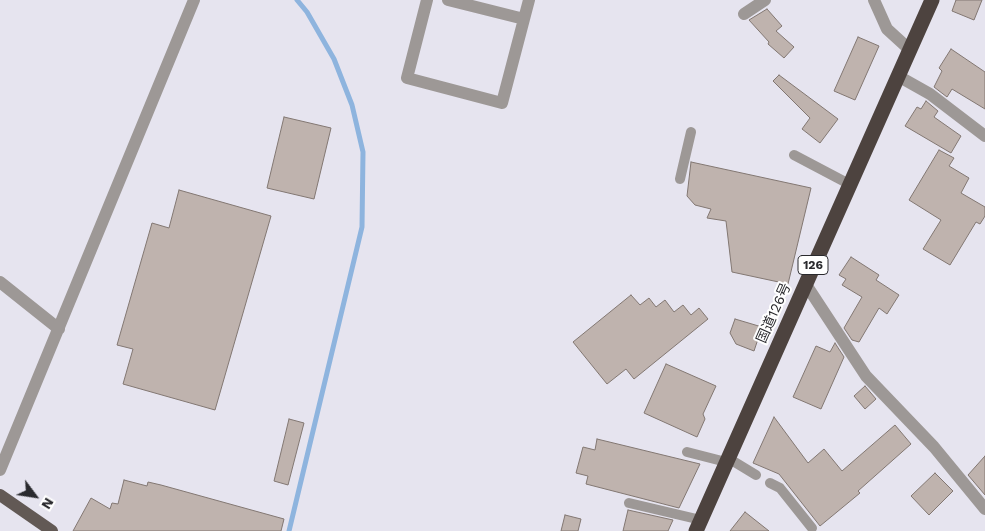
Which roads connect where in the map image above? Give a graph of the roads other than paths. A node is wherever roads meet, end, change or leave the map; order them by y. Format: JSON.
{"nodes":[{"id":1,"x":194,"y":0,"type":"edge"},
{"id":2,"x":427,"y":0,"type":"edge"},
{"id":3,"x":448,"y":0,"type":"edge"},
{"id":4,"x":529,"y":0,"type":"edge"},
{"id":5,"x":765,"y":0,"type":"edge"},
{"id":6,"x":874,"y":0,"type":"edge"},
{"id":7,"x":932,"y":0,"type":"edge"},
{"id":8,"x":744,"y":14,"type":"dead end"},
{"id":9,"x":524,"y":19,"type":"junction"},
{"id":10,"x":910,"y":50,"type":"junction"},
{"id":11,"x":898,"y":76,"type":"junction"},
{"id":12,"x":983,"y":129,"type":"edge"},
{"id":13,"x":691,"y":132,"type":"dead end"},
{"id":14,"x":794,"y":155,"type":"dead end"},
{"id":15,"x":680,"y":179,"type":"dead end"},
{"id":16,"x":849,"y":184,"type":"junction"},
{"id":17,"x":0,"y":282,"type":"edge"},
{"id":18,"x":805,"y":283,"type":"junction"},
{"id":19,"x":59,"y":329,"type":"junction"},
{"id":20,"x":687,"y":452,"type":"dead end"},
{"id":21,"x":727,"y":460,"type":"junction"},
{"id":22,"x":0,"y":470,"type":"edge"},
{"id":23,"x":756,"y":475,"type":"dead end"},
{"id":24,"x":770,"y":483,"type":"dead end"},
{"id":25,"x":0,"y":495,"type":"edge"},
{"id":26,"x":629,"y":503,"type":"dead end"},
{"id":27,"x":985,"y":509,"type":"edge"},
{"id":28,"x":698,"y":525,"type":"edge"},
{"id":29,"x":812,"y":528,"type":"dead end"},
{"id":30,"x":52,"y":531,"type":"edge"}],
"edges":[{"from":1,"to":19,"type":"street"},
{"from":2,"to":9,"type":"street"},
{"from":3,"to":9,"type":"street"},
{"from":4,"to":9,"type":"street"},
{"from":5,"to":8,"type":"street"},
{"from":6,"to":10,"type":"street"},
{"from":7,"to":10,"type":"highway","name":"国道126号","number":"126"},
{"from":10,"to":11,"type":"highway","name":"国道126号","number":"126"},
{"from":11,"to":12,"type":"street"},
{"from":11,"to":16,"type":"highway","name":"国道126号","number":"126"},
{"from":13,"to":15,"type":"lane"},
{"from":14,"to":16,"type":"lane"},
{"from":16,"to":18,"type":"highway","name":"国道126号","number":"126"},
{"from":17,"to":19,"type":"street"},
{"from":18,"to":21,"type":"highway","name":"国道126号","number":"126"},
{"from":18,"to":27,"type":"street"},
{"from":19,"to":22,"type":"street"},
{"from":20,"to":21,"type":"lane"},
{"from":21,"to":23,"type":"lane"},
{"from":21,"to":28,"type":"highway","name":"国道126号","number":"126"},
{"from":24,"to":29,"type":"lane"},
{"from":25,"to":30,"type":"main road"},
{"from":26,"to":28,"type":"lane"}]}
